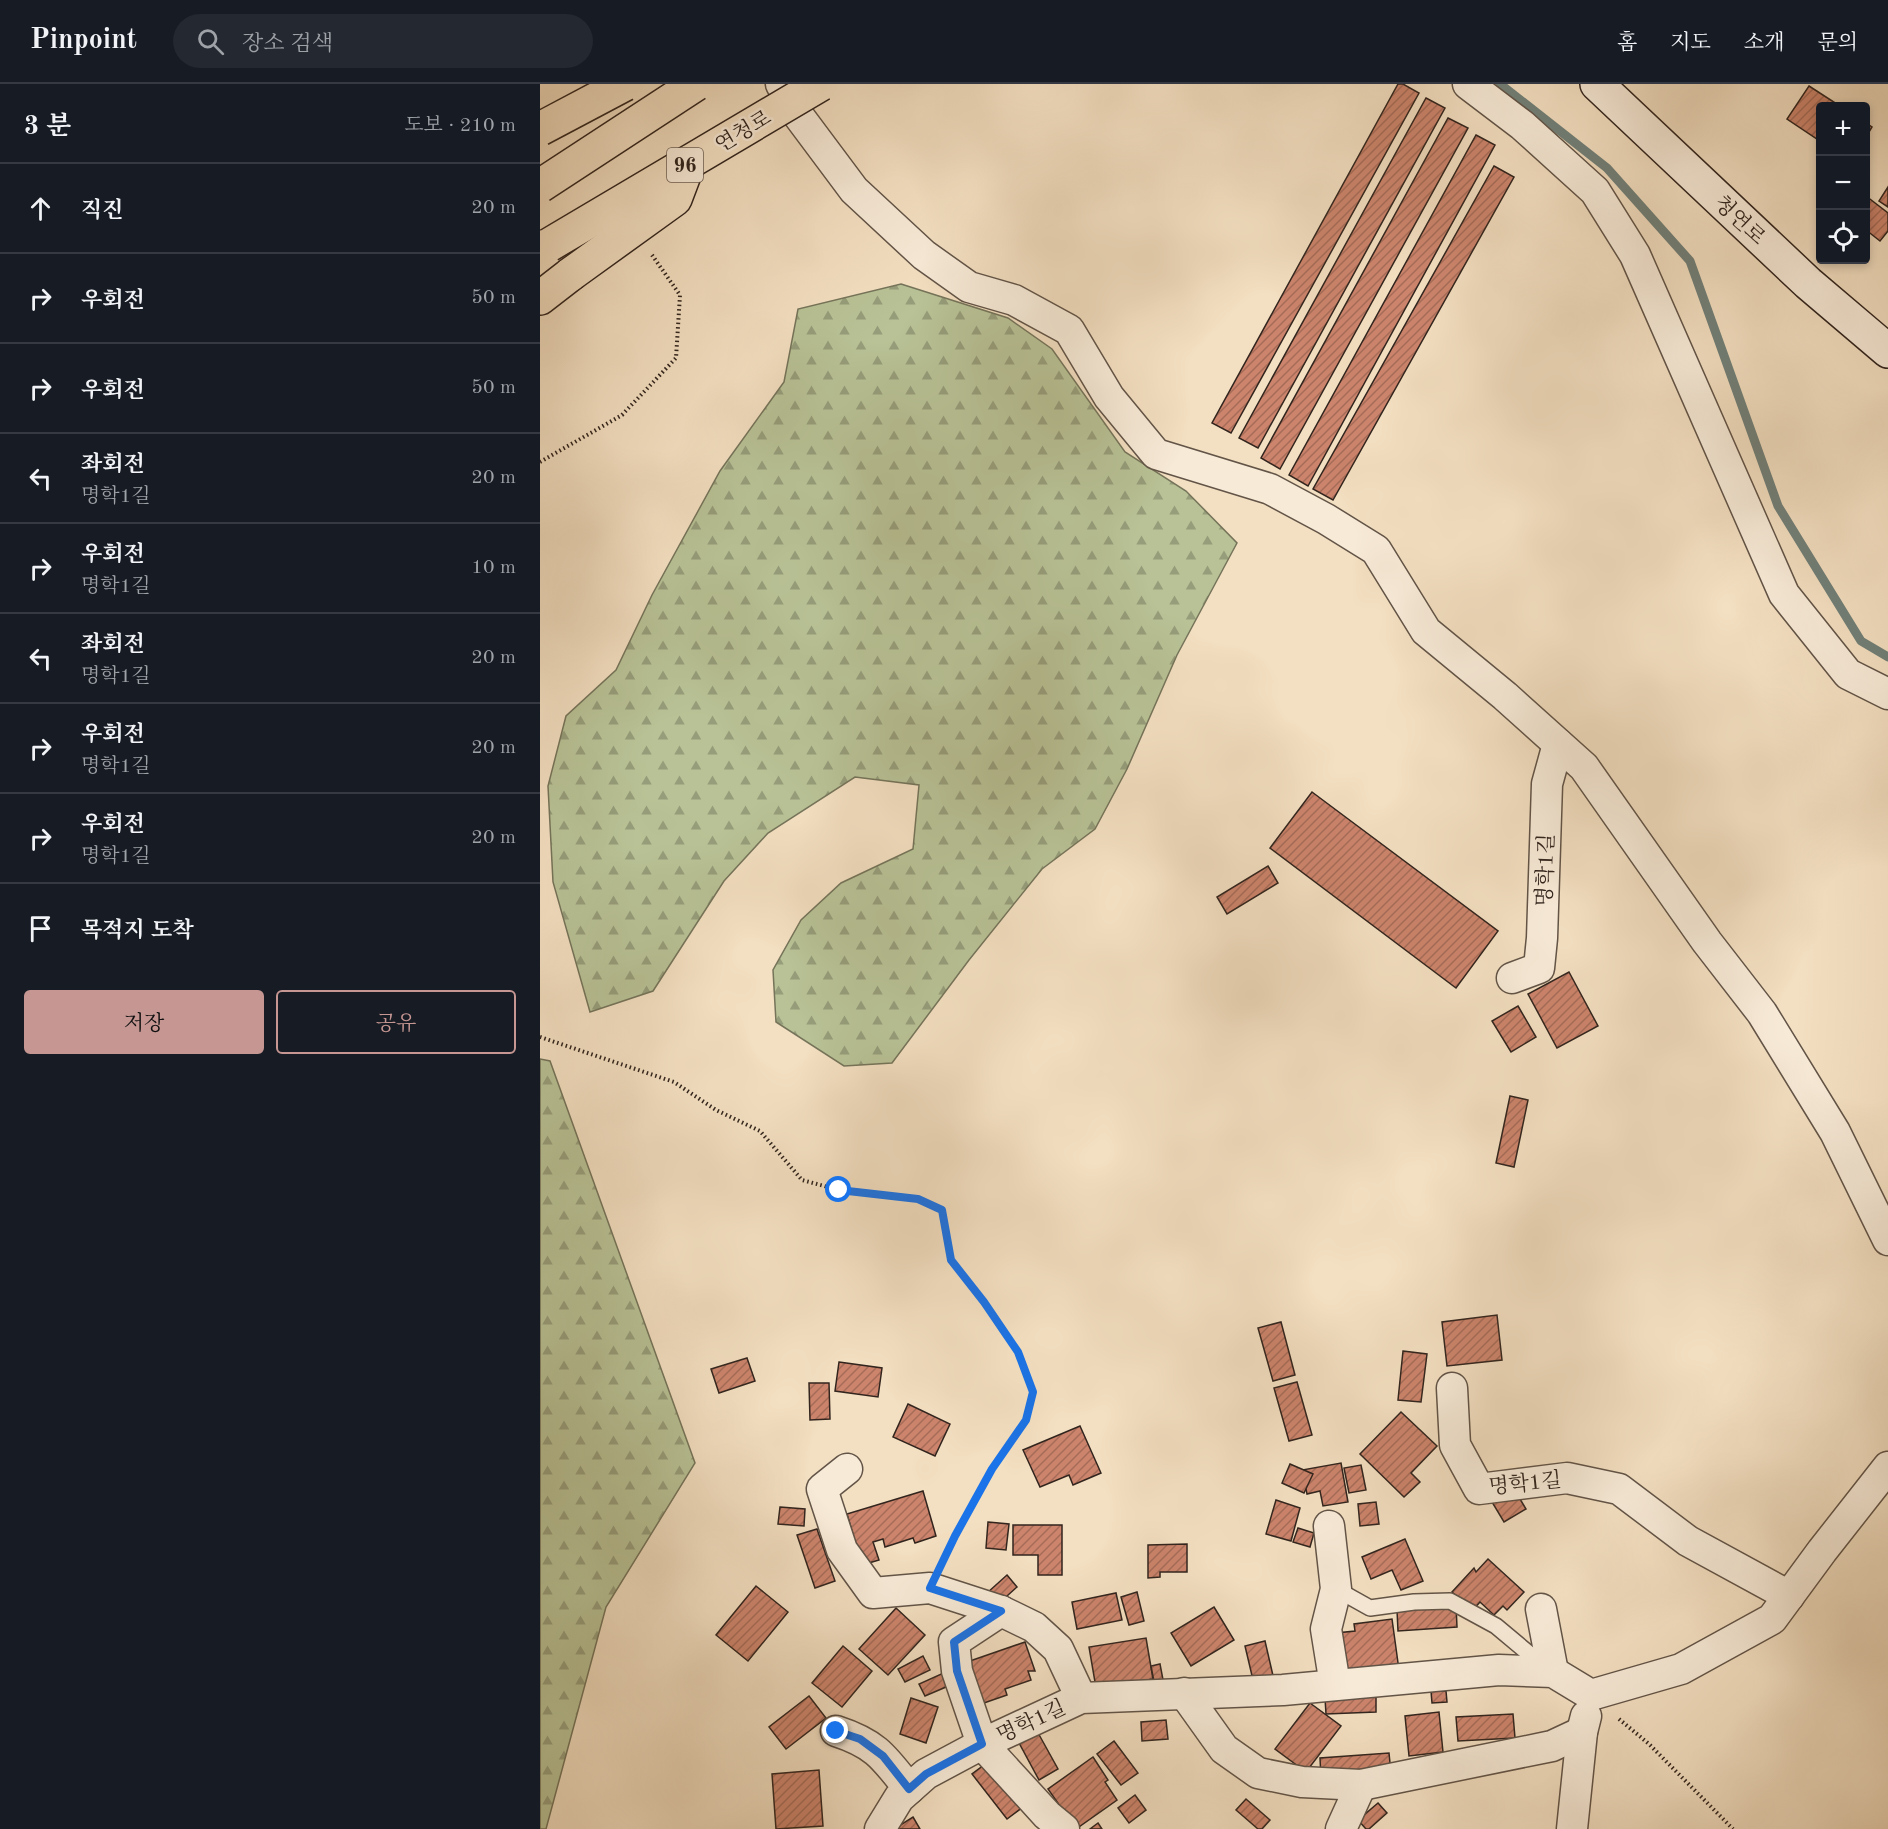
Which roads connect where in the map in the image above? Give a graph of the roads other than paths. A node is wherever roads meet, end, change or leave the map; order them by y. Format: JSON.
{"nodes":[{"id":1,"x":625,"y":84,"type":"edge"},
{"id":2,"x":696,"y":84,"type":"edge"},
{"id":3,"x":781,"y":84,"type":"edge"},
{"id":4,"x":821,"y":84,"type":"edge"},
{"id":5,"x":1468,"y":84,"type":"edge"},
{"id":6,"x":1597,"y":84,"type":"edge"},
{"id":7,"x":540,"y":129,"type":"edge"},
{"id":8,"x":689,"y":162,"type":"junction"},
{"id":9,"x":540,"y":186,"type":"edge"},
{"id":10,"x":545,"y":248,"type":"edge"},
{"id":11,"x":540,"y":298,"type":"edge"},
{"id":12,"x":1888,"y":351,"type":"edge"},
{"id":13,"x":1888,"y":694,"type":"edge"},
{"id":14,"x":1558,"y":744,"type":"junction"},
{"id":15,"x":1512,"y":978,"type":"dead end"},
{"id":16,"x":1888,"y":1240,"type":"edge"},
{"id":17,"x":1452,"y":1388,"type":"dead end"},
{"id":18,"x":1888,"y":1467,"type":"edge"},
{"id":19,"x":847,"y":1469,"type":"dead end"},
{"id":20,"x":1329,"y":1526,"type":"dead end"},
{"id":21,"x":1336,"y":1589,"type":"junction"},
{"id":22,"x":1789,"y":1596,"type":"junction"},
{"id":23,"x":1541,"y":1609,"type":"dead end"},
{"id":24,"x":1001,"y":1611,"type":"junction"},
{"id":25,"x":1552,"y":1672,"type":"junction"},
{"id":26,"x":1335,"y":1685,"type":"junction"},
{"id":27,"x":1184,"y":1693,"type":"junction"},
{"id":28,"x":1591,"y":1695,"type":"junction"},
{"id":29,"x":1081,"y":1698,"type":"junction"},
{"id":30,"x":836,"y":1731,"type":"dead end"},
{"id":31,"x":1582,"y":1732,"type":"junction"},
{"id":32,"x":982,"y":1744,"type":"junction"},
{"id":33,"x":1361,"y":1785,"type":"junction"},
{"id":34,"x":909,"y":1789,"type":"junction"},
{"id":35,"x":880,"y":1829,"type":"edge"},
{"id":36,"x":1064,"y":1829,"type":"edge"},
{"id":37,"x":1341,"y":1829,"type":"edge"},
{"id":38,"x":1572,"y":1829,"type":"edge"}],
"edges":[{"from":1,"to":7,"type":"highway","bridge":true},
{"from":2,"to":9,"type":"highway","bridge":true},
{"from":3,"to":14,"type":"street"},
{"from":4,"to":8,"type":"highway","name":"연청로","number":"96","bridge":true},
{"from":5,"to":13,"type":"street"},
{"from":6,"to":12,"type":"main road","name":"청연로"},
{"from":8,"to":10,"type":"highway","name":"연청로","number":"96","bridge":true},
{"from":8,"to":11,"type":"highway","bridge":true},
{"from":14,"to":15,"type":"street","name":"명학1길"},
{"from":14,"to":16,"type":"street"},
{"from":17,"to":22,"type":"street","name":"명학1길"},
{"from":18,"to":22,"type":"street"},
{"from":19,"to":24,"type":"street","name":"명학1길"},
{"from":20,"to":21,"type":"street"},
{"from":21,"to":25,"type":"lane"},
{"from":21,"to":26,"type":"street"},
{"from":22,"to":28,"type":"street"},
{"from":23,"to":25,"type":"street"},
{"from":24,"to":29,"type":"street","name":"명학1길"},
{"from":24,"to":32,"type":"street","name":"명학1길"},
{"from":25,"to":26,"type":"street","name":"명학1길"},
{"from":25,"to":28,"type":"street","name":"명학1길"},
{"from":26,"to":27,"type":"street","name":"명학1길"},
{"from":27,"to":29,"type":"street","name":"명학1길"},
{"from":27,"to":33,"type":"street"},
{"from":28,"to":31,"type":"street"},
{"from":29,"to":32,"type":"street","name":"명학1길"},
{"from":30,"to":34,"type":"street"},
{"from":31,"to":33,"type":"street"},
{"from":31,"to":38,"type":"street"},
{"from":32,"to":34,"type":"street","name":"명학1길"},
{"from":32,"to":36,"type":"street","name":"명학1길"},
{"from":33,"to":37,"type":"street"},
{"from":34,"to":35,"type":"street","name":"명학1길"}]}
